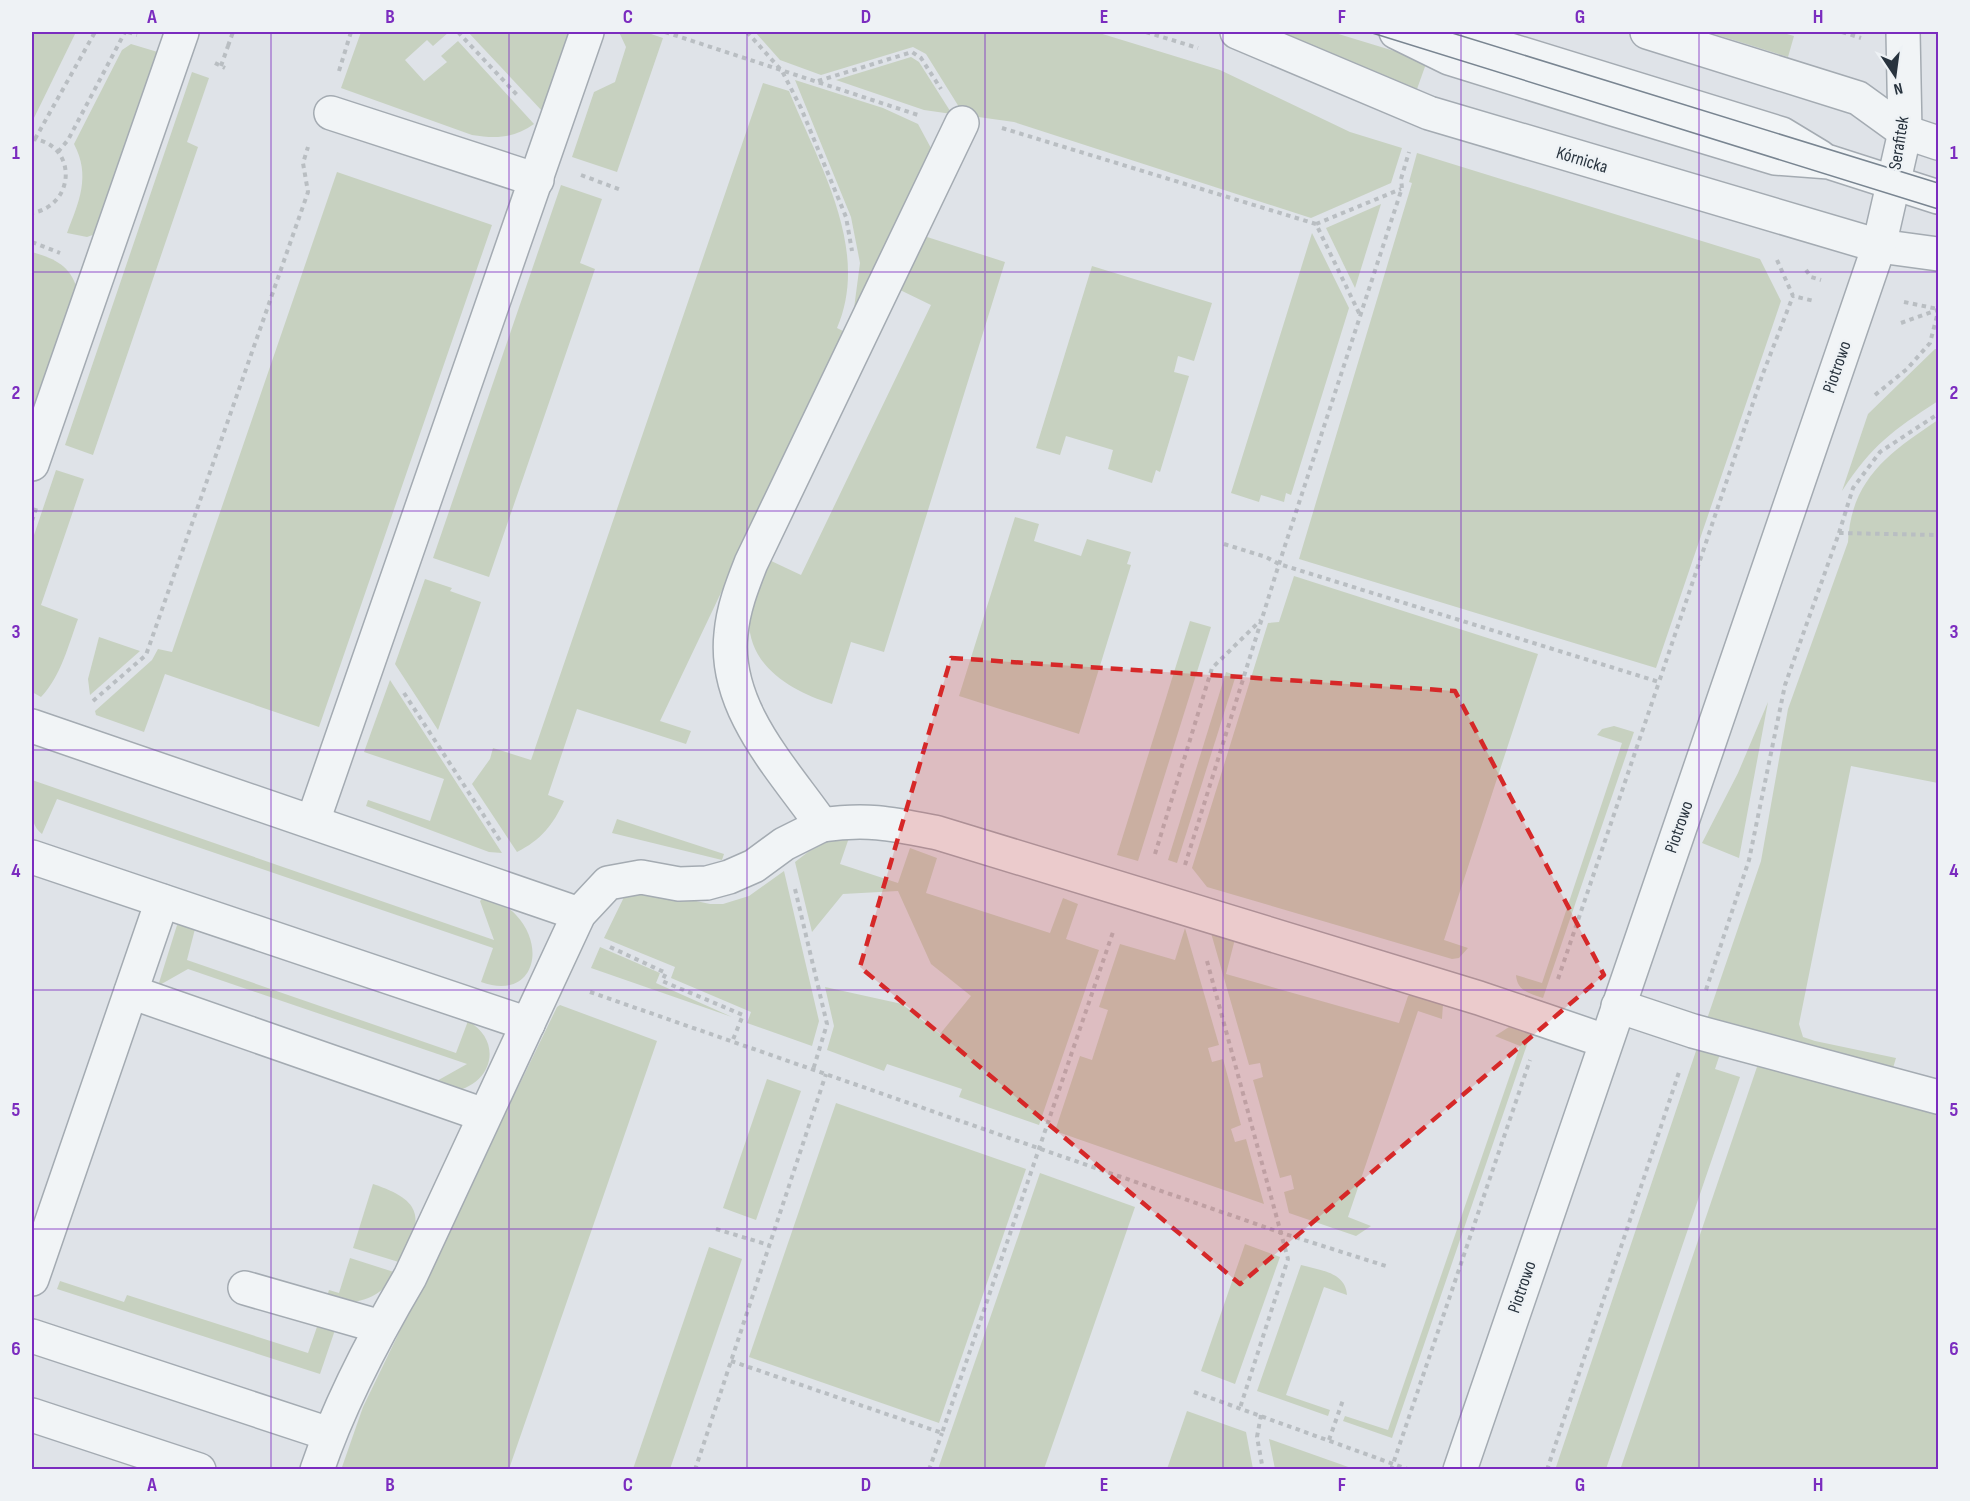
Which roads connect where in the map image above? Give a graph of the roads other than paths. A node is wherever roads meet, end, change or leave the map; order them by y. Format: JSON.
{"nodes":[{"id":1,"x":182,"y":32,"type":"edge"},
{"id":2,"x":587,"y":32,"type":"edge"},
{"id":3,"x":1237,"y":32,"type":"edge"},
{"id":4,"x":1396,"y":32,"type":"edge"},
{"id":5,"x":1440,"y":32,"type":"edge"},
{"id":6,"x":1647,"y":32,"type":"edge"},
{"id":7,"x":1903,"y":32,"type":"edge"},
{"id":8,"x":331,"y":113,"type":"dead end"},
{"id":9,"x":962,"y":123,"type":"road end"},
{"id":10,"x":1905,"y":132,"type":"junction"},
{"id":11,"x":1938,"y":143,"type":"edge"},
{"id":12,"x":1829,"y":162,"type":"junction"},
{"id":13,"x":537,"y":180,"type":"junction"},
{"id":14,"x":1893,"y":183,"type":"junction"},
{"id":15,"x":1938,"y":197,"type":"edge"},
{"id":16,"x":1879,"y":246,"type":"junction"},
{"id":17,"x":1938,"y":254,"type":"edge"},
{"id":18,"x":32,"y":464,"type":"edge"},
{"id":19,"x":42,"y":730,"type":"edge"},
{"id":20,"x":313,"y":821,"type":"junction"},
{"id":21,"x":822,"y":825,"type":"junction"},
{"id":22,"x":32,"y":857,"type":"edge"},
{"id":23,"x":162,"y":901,"type":"junction"},
{"id":24,"x":576,"y":921,"type":"junction"},
{"id":25,"x":131,"y":992,"type":"junction"},
{"id":26,"x":1617,"y":1006,"type":"junction"},
{"id":27,"x":528,"y":1024,"type":"junction"},
{"id":28,"x":1605,"y":1041,"type":"junction"},
{"id":29,"x":1938,"y":1097,"type":"edge"},
{"id":30,"x":484,"y":1115,"type":"junction"},
{"id":31,"x":32,"y":1279,"type":"edge"},
{"id":32,"x":245,"y":1288,"type":"dead end"},
{"id":33,"x":381,"y":1327,"type":"junction"},
{"id":34,"x":32,"y":1336,"type":"edge"},
{"id":35,"x":32,"y":1415,"type":"edge"},
{"id":36,"x":329,"y":1434,"type":"junction"},
{"id":37,"x":199,"y":1470,"type":"edge"},
{"id":38,"x":317,"y":1470,"type":"edge"},
{"id":39,"x":1460,"y":1470,"type":"edge"}],
"edges":[{"from":1,"to":18,"type":"street"},
{"from":2,"to":13,"type":"street"},
{"from":3,"to":16,"type":"street","name":"Kórnicka"},
{"from":4,"to":12,"type":"street"},
{"from":5,"to":12,"type":"street"},
{"from":6,"to":10,"type":"street"},
{"from":7,"to":10,"type":"street","name":"Serafitek"},
{"from":8,"to":13,"type":"street"},
{"from":9,"to":21,"type":"street"},
{"from":10,"to":11,"type":"street"},
{"from":10,"to":14,"type":"street","name":"Serafitek"},
{"from":12,"to":14,"type":"street"},
{"from":13,"to":20,"type":"street"},
{"from":14,"to":15,"type":"street"},
{"from":14,"to":16,"type":"street","name":"Piotrowo"},
{"from":16,"to":17,"type":"street","name":"Kórnicka"},
{"from":16,"to":26,"type":"street","name":"Piotrowo"},
{"from":19,"to":20,"type":"street"},
{"from":20,"to":24,"type":"street"},
{"from":21,"to":24,"type":"street"},
{"from":21,"to":28,"type":"street"},
{"from":22,"to":23,"type":"street"},
{"from":23,"to":25,"type":"street"},
{"from":23,"to":27,"type":"street"},
{"from":24,"to":27,"type":"street"},
{"from":25,"to":30,"type":"street"},
{"from":25,"to":31,"type":"street"},
{"from":26,"to":28,"type":"street","name":"Piotrowo"},
{"from":26,"to":29,"type":"street"},
{"from":27,"to":30,"type":"street"},
{"from":28,"to":39,"type":"street","name":"Piotrowo"},
{"from":30,"to":33,"type":"street"},
{"from":32,"to":33,"type":"street"},
{"from":33,"to":36,"type":"street"},
{"from":34,"to":36,"type":"street"},
{"from":35,"to":37,"type":"street"},
{"from":36,"to":38,"type":"street"}]}
